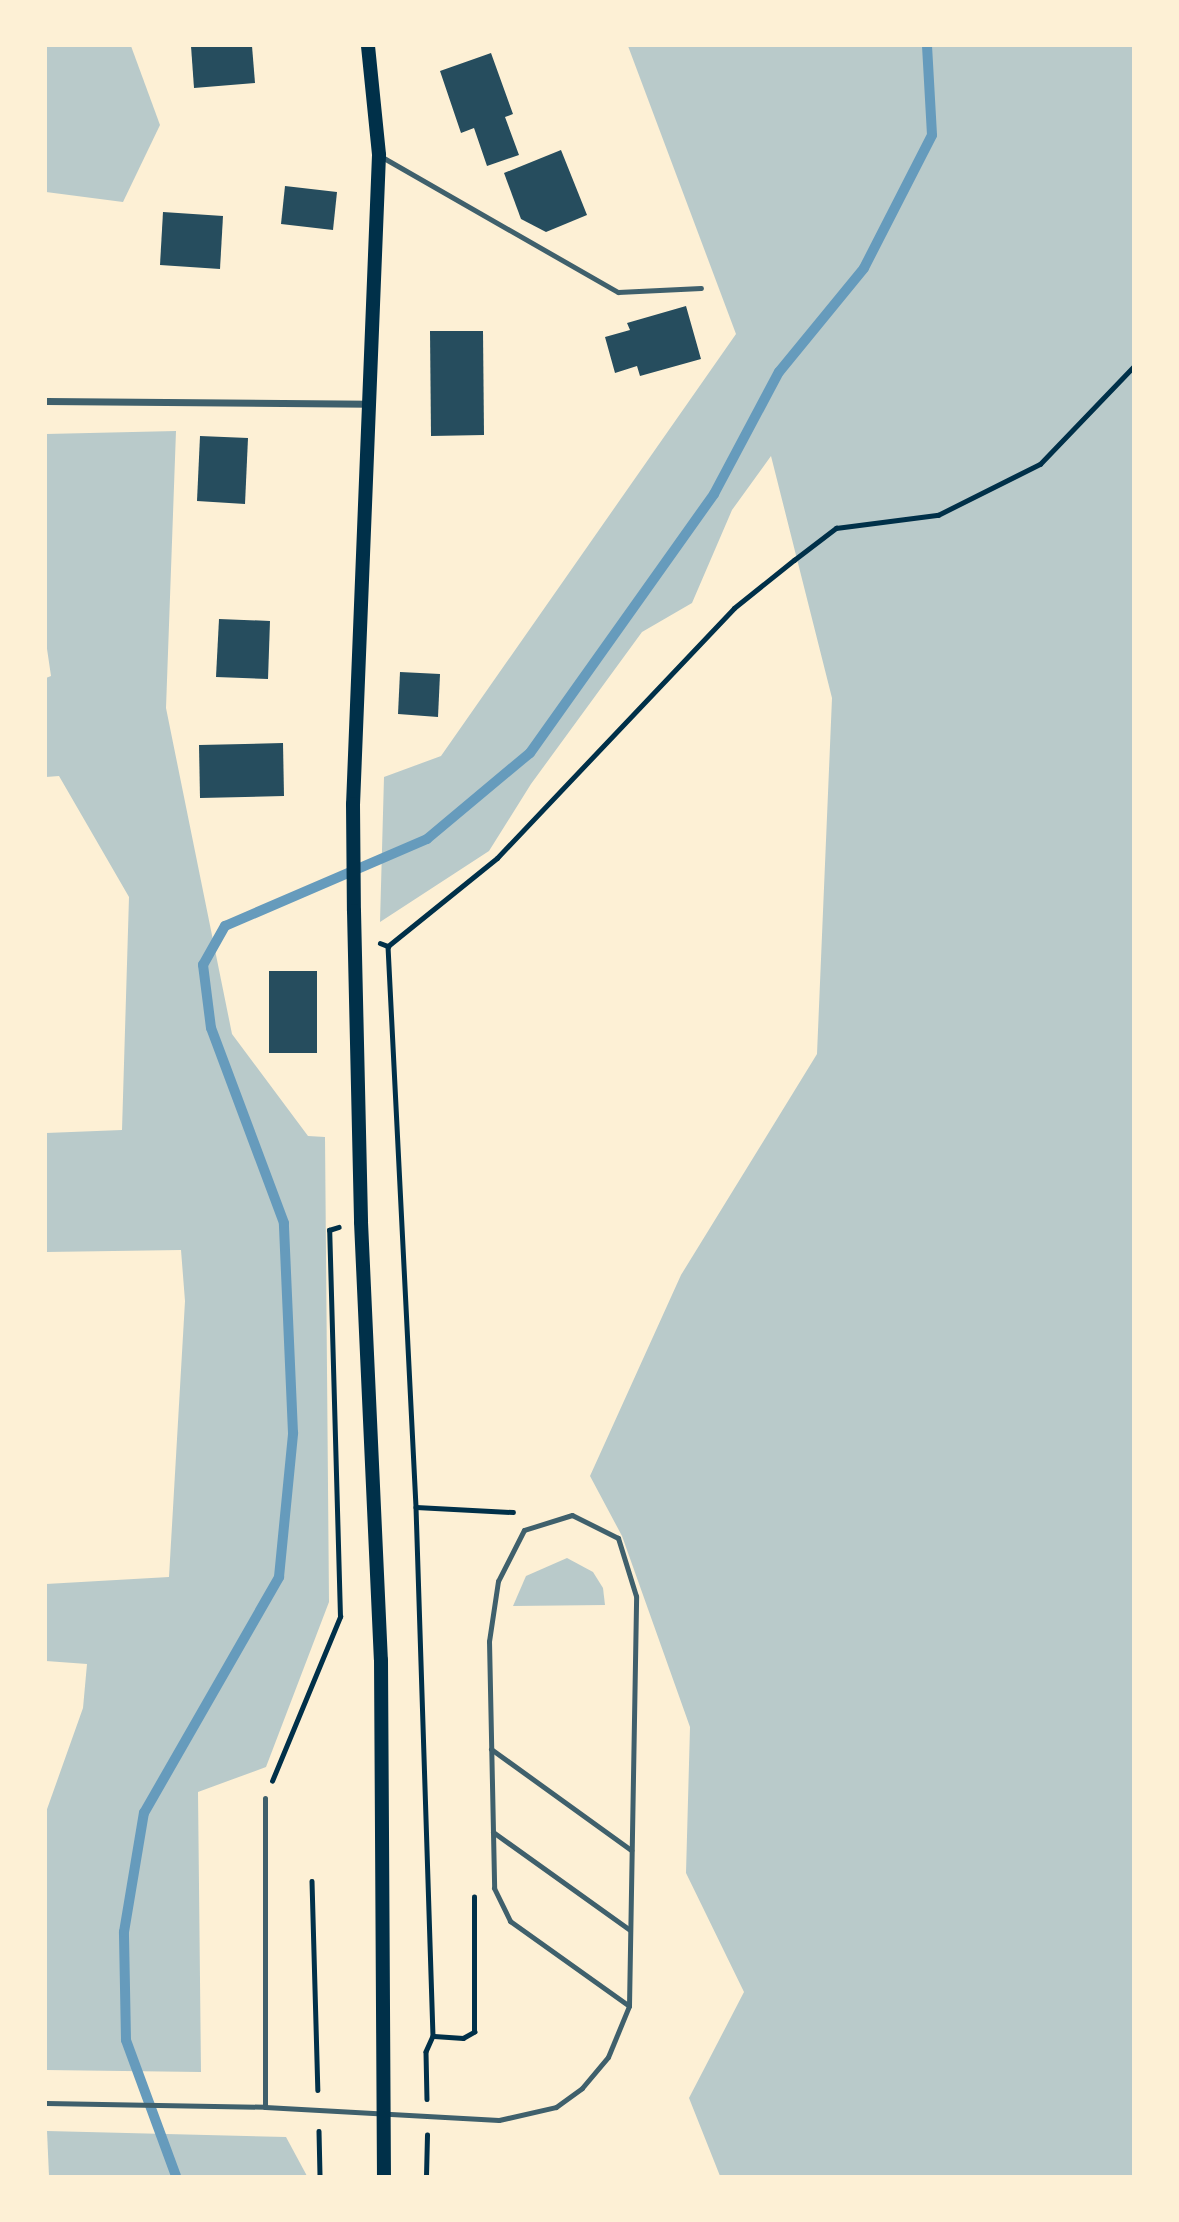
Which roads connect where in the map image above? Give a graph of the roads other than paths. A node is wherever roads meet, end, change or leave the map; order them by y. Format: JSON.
{"nodes":[{"id":1,"x":368,"y":46,"type":"edge"},
{"id":2,"x":379,"y":155,"type":"junction"},
{"id":3,"x":701,"y":288,"type":"dead end"},
{"id":4,"x":46,"y":401,"type":"edge"},
{"id":5,"x":369,"y":404,"type":"junction"},
{"id":6,"x":491,"y":1749,"type":"junction"},
{"id":7,"x":265,"y":1798,"type":"road end"},
{"id":8,"x":493,"y":1832,"type":"junction"},
{"id":9,"x":631,"y":1850,"type":"junction"},
{"id":10,"x":630,"y":1930,"type":"junction"},
{"id":11,"x":629,"y":2006,"type":"junction"},
{"id":12,"x":46,"y":2103,"type":"edge"},
{"id":13,"x":265,"y":2107,"type":"junction"},
{"id":14,"x":386,"y":2111,"type":"junction"},
{"id":15,"x":384,"y":2176,"type":"edge"}],
"edges":[{"from":1,"to":2,"type":"main road"},
{"from":2,"to":3,"type":"lane"},
{"from":2,"to":5,"type":"main road"},
{"from":4,"to":5,"type":"street"},
{"from":5,"to":14,"type":"main road"},
{"from":6,"to":8,"type":"lane"},
{"from":6,"to":9,"type":"lane"},
{"from":6,"to":9,"type":"lane"},
{"from":7,"to":13,"type":"lane"},
{"from":8,"to":10,"type":"lane"},
{"from":8,"to":11,"type":"lane"},
{"from":9,"to":10,"type":"lane"},
{"from":10,"to":11,"type":"lane"},
{"from":11,"to":14,"type":"lane"},
{"from":12,"to":13,"type":"lane"},
{"from":13,"to":14,"type":"lane"},
{"from":14,"to":15,"type":"main road"}]}
